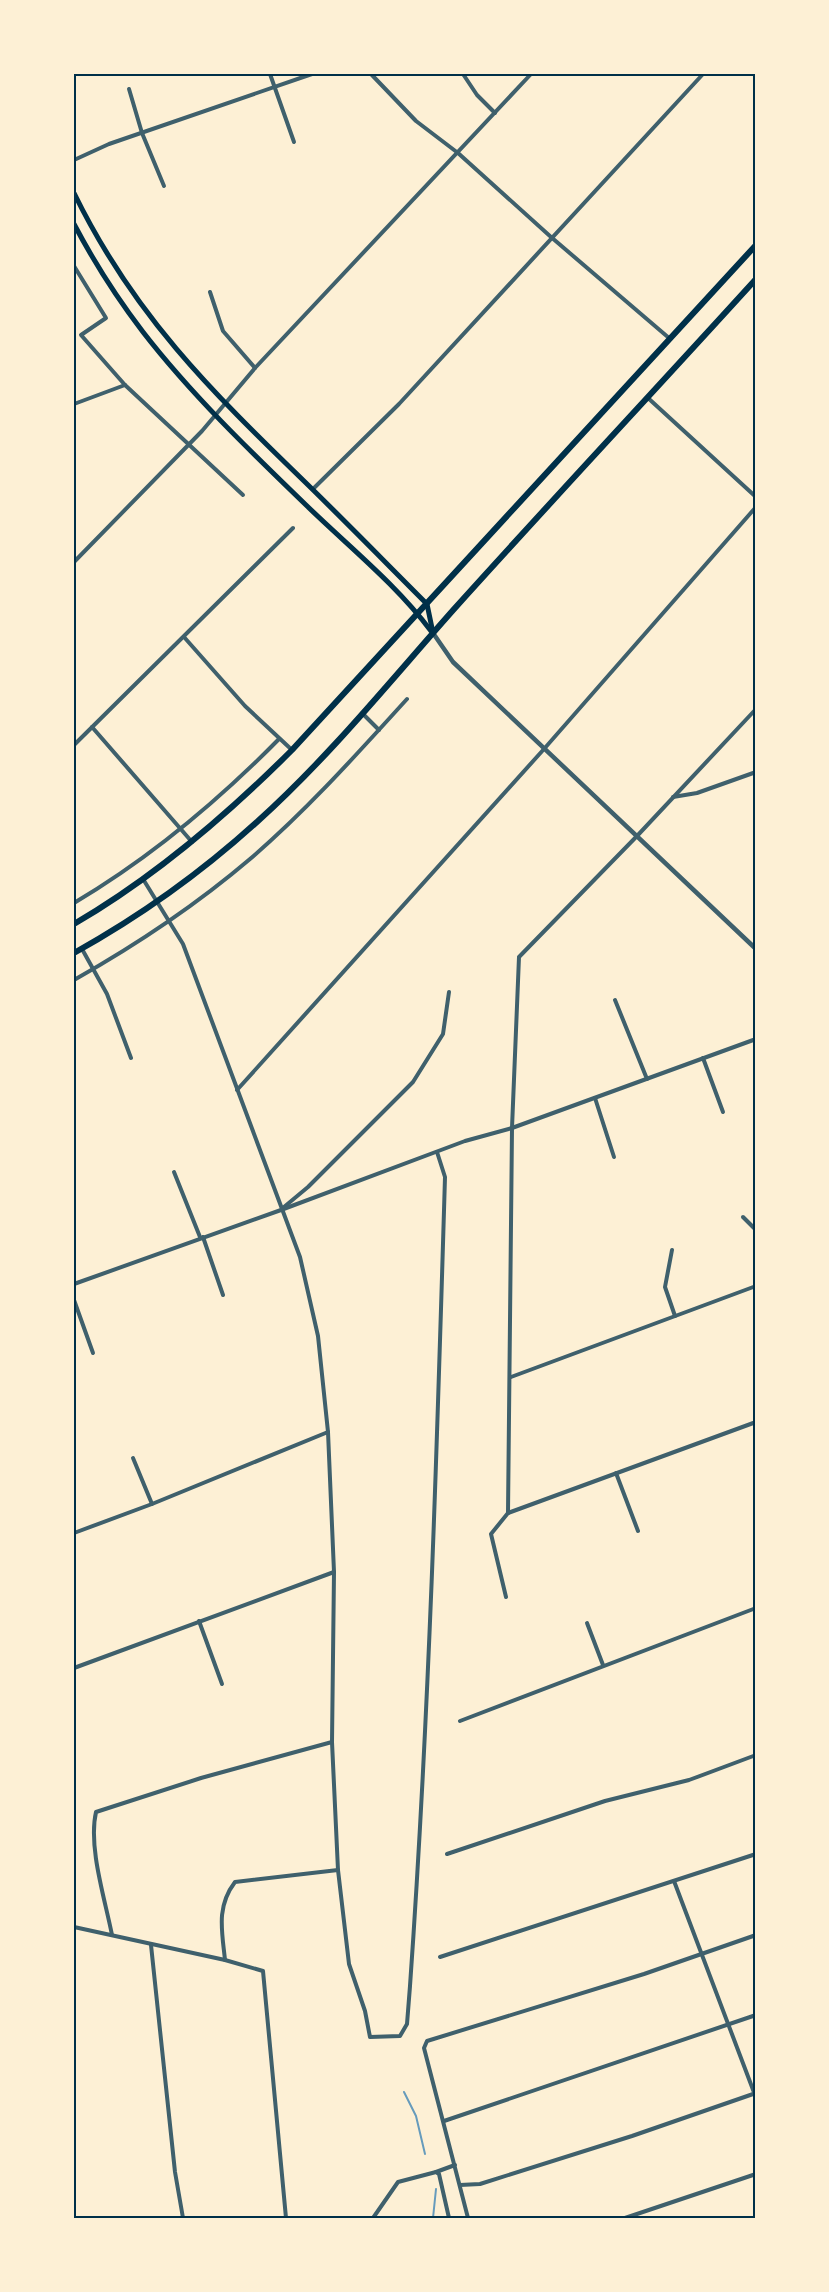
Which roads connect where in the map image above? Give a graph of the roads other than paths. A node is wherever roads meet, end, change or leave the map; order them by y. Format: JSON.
{"nodes":[{"id":1,"x":270,"y":74,"type":"edge"},
{"id":2,"x":312,"y":74,"type":"edge"},
{"id":3,"x":372,"y":74,"type":"edge"},
{"id":4,"x":463,"y":74,"type":"edge"},
{"id":5,"x":531,"y":74,"type":"edge"},
{"id":6,"x":704,"y":74,"type":"edge"},
{"id":7,"x":275,"y":88,"type":"junction"},
{"id":8,"x":129,"y":89,"type":"dead end"},
{"id":9,"x":495,"y":113,"type":"junction"},
{"id":10,"x":142,"y":133,"type":"junction"},
{"id":11,"x":294,"y":142,"type":"dead end"},
{"id":12,"x":458,"y":153,"type":"junction"},
{"id":13,"x":74,"y":160,"type":"edge"},
{"id":14,"x":164,"y":186,"type":"dead end"},
{"id":15,"x":74,"y":193,"type":"edge"},
{"id":16,"x":74,"y":224,"type":"edge"},
{"id":17,"x":551,"y":237,"type":"junction"},
{"id":18,"x":756,"y":245,"type":"edge"},
{"id":19,"x":74,"y":266,"type":"edge"},
{"id":20,"x":756,"y":279,"type":"edge"},
{"id":21,"x":210,"y":292,"type":"dead end"},
{"id":22,"x":669,"y":338,"type":"junction"},
{"id":23,"x":255,"y":368,"type":"junction"},
{"id":24,"x":125,"y":385,"type":"junction"},
{"id":25,"x":647,"y":398,"type":"junction"},
{"id":26,"x":74,"y":404,"type":"edge"},
{"id":27,"x":224,"y":404,"type":"junction"},
{"id":28,"x":216,"y":415,"type":"junction"},
{"id":29,"x":189,"y":445,"type":"junction"},
{"id":30,"x":312,"y":490,"type":"junction"},
{"id":31,"x":243,"y":495,"type":"dead end"},
{"id":32,"x":756,"y":497,"type":"edge"},
{"id":33,"x":756,"y":507,"type":"edge"},
{"id":34,"x":294,"y":528,"type":"dead end"},
{"id":35,"x":74,"y":562,"type":"edge"},
{"id":36,"x":427,"y":604,"type":"junction"},
{"id":37,"x":418,"y":614,"type":"junction"},
{"id":38,"x":433,"y":633,"type":"junction"},
{"id":39,"x":184,"y":637,"type":"junction"},
{"id":40,"x":407,"y":699,"type":"dead end"},
{"id":41,"x":756,"y":709,"type":"edge"},
{"id":42,"x":362,"y":713,"type":"junction"},
{"id":43,"x":92,"y":727,"type":"junction"},
{"id":44,"x":380,"y":730,"type":"junction"},
{"id":45,"x":279,"y":739,"type":"junction"},
{"id":46,"x":74,"y":746,"type":"edge"},
{"id":47,"x":544,"y":748,"type":"junction"},
{"id":48,"x":292,"y":750,"type":"junction"},
{"id":49,"x":756,"y":772,"type":"edge"},
{"id":50,"x":673,"y":797,"type":"junction"},
{"id":51,"x":181,"y":828,"type":"junction"},
{"id":52,"x":638,"y":836,"type":"junction"},
{"id":53,"x":192,"y":842,"type":"junction"},
{"id":54,"x":143,"y":879,"type":"junction"},
{"id":55,"x":157,"y":901,"type":"junction"},
{"id":56,"x":74,"y":903,"type":"edge"},
{"id":57,"x":169,"y":921,"type":"junction"},
{"id":58,"x":74,"y":924,"type":"edge"},
{"id":59,"x":82,"y":949,"type":"junction"},
{"id":60,"x":756,"y":949,"type":"edge"},
{"id":61,"x":74,"y":954,"type":"edge"},
{"id":62,"x":94,"y":969,"type":"junction"},
{"id":63,"x":74,"y":980,"type":"edge"},
{"id":64,"x":450,"y":992,"type":"dead end"},
{"id":65,"x":615,"y":1000,"type":"dead end"},
{"id":66,"x":756,"y":1039,"type":"edge"},
{"id":67,"x":131,"y":1058,"type":"dead end"},
{"id":68,"x":703,"y":1059,"type":"junction"},
{"id":69,"x":647,"y":1079,"type":"junction"},
{"id":70,"x":237,"y":1090,"type":"junction"},
{"id":71,"x":595,"y":1098,"type":"junction"},
{"id":72,"x":723,"y":1112,"type":"dead end"},
{"id":73,"x":512,"y":1128,"type":"junction"},
{"id":74,"x":437,"y":1152,"type":"junction"},
{"id":75,"x":614,"y":1157,"type":"dead end"},
{"id":76,"x":174,"y":1172,"type":"dead end"},
{"id":77,"x":281,"y":1210,"type":"junction"},
{"id":78,"x":743,"y":1217,"type":"dead end"},
{"id":79,"x":756,"y":1230,"type":"edge"},
{"id":80,"x":201,"y":1237,"type":"junction"},
{"id":81,"x":672,"y":1250,"type":"dead end"},
{"id":82,"x":74,"y":1284,"type":"edge"},
{"id":83,"x":756,"y":1286,"type":"edge"},
{"id":84,"x":223,"y":1295,"type":"dead end"},
{"id":85,"x":74,"y":1300,"type":"edge"},
{"id":86,"x":675,"y":1316,"type":"junction"},
{"id":87,"x":93,"y":1353,"type":"dead end"},
{"id":88,"x":511,"y":1377,"type":"junction"},
{"id":89,"x":756,"y":1422,"type":"edge"},
{"id":90,"x":328,"y":1431,"type":"junction"},
{"id":91,"x":133,"y":1458,"type":"dead end"},
{"id":92,"x":616,"y":1473,"type":"junction"},
{"id":93,"x":152,"y":1504,"type":"junction"},
{"id":94,"x":508,"y":1513,"type":"junction"},
{"id":95,"x":638,"y":1531,"type":"dead end"},
{"id":96,"x":74,"y":1533,"type":"edge"},
{"id":97,"x":334,"y":1572,"type":"junction"},
{"id":98,"x":506,"y":1597,"type":"dead end"},
{"id":99,"x":756,"y":1608,"type":"edge"},
{"id":100,"x":200,"y":1621,"type":"junction"},
{"id":101,"x":586,"y":1623,"type":"dead end"},
{"id":102,"x":603,"y":1665,"type":"junction"},
{"id":103,"x":74,"y":1668,"type":"edge"},
{"id":104,"x":222,"y":1684,"type":"dead end"},
{"id":105,"x":460,"y":1721,"type":"dead end"},
{"id":106,"x":332,"y":1742,"type":"junction"},
{"id":107,"x":756,"y":1755,"type":"edge"},
{"id":108,"x":447,"y":1854,"type":"dead end"},
{"id":109,"x":756,"y":1854,"type":"edge"},
{"id":110,"x":339,"y":1870,"type":"junction"},
{"id":111,"x":674,"y":1881,"type":"junction"},
{"id":112,"x":74,"y":1927,"type":"edge"},
{"id":113,"x":112,"y":1935,"type":"junction"},
{"id":114,"x":756,"y":1935,"type":"edge"},
{"id":115,"x":151,"y":1945,"type":"junction"},
{"id":116,"x":701,"y":1954,"type":"junction"},
{"id":117,"x":440,"y":1957,"type":"dead end"},
{"id":118,"x":225,"y":1960,"type":"junction"},
{"id":119,"x":756,"y":2015,"type":"edge"},
{"id":120,"x":728,"y":2025,"type":"junction"},
{"id":121,"x":755,"y":2094,"type":"edge"},
{"id":122,"x":444,"y":2121,"type":"junction"},
{"id":123,"x":455,"y":2165,"type":"junction"},
{"id":124,"x":436,"y":2172,"type":"junction"},
{"id":125,"x":756,"y":2174,"type":"edge"},
{"id":126,"x":460,"y":2185,"type":"junction"},
{"id":127,"x":183,"y":2218,"type":"edge"},
{"id":128,"x":286,"y":2218,"type":"edge"},
{"id":129,"x":373,"y":2218,"type":"edge"},
{"id":130,"x":449,"y":2218,"type":"edge"},
{"id":131,"x":468,"y":2218,"type":"edge"},
{"id":132,"x":625,"y":2218,"type":"edge"}],
"edges":[{"from":1,"to":7,"type":"street"},
{"from":2,"to":7,"type":"street"},
{"from":3,"to":12,"type":"street"},
{"from":4,"to":9,"type":"street"},
{"from":5,"to":9,"type":"street"},
{"from":6,"to":17,"type":"street"},
{"from":7,"to":10,"type":"street"},
{"from":7,"to":11,"type":"street"},
{"from":8,"to":10,"type":"street"},
{"from":9,"to":12,"type":"street"},
{"from":10,"to":13,"type":"street"},
{"from":10,"to":14,"type":"street"},
{"from":12,"to":17,"type":"street"},
{"from":12,"to":23,"type":"street"},
{"from":15,"to":27,"type":"main road"},
{"from":16,"to":28,"type":"main road"},
{"from":17,"to":22,"type":"street"},
{"from":17,"to":30,"type":"street"},
{"from":18,"to":22,"type":"main road"},
{"from":19,"to":24,"type":"street"},
{"from":20,"to":25,"type":"main road"},
{"from":21,"to":23,"type":"street"},
{"from":22,"to":36,"type":"main road"},
{"from":23,"to":27,"type":"street"},
{"from":24,"to":26,"type":"street"},
{"from":24,"to":29,"type":"street"},
{"from":25,"to":32,"type":"street"},
{"from":25,"to":38,"type":"main road"},
{"from":27,"to":28,"type":"street"},
{"from":27,"to":30,"type":"main road"},
{"from":28,"to":29,"type":"street"},
{"from":28,"to":37,"type":"main road"},
{"from":29,"to":31,"type":"street"},
{"from":29,"to":35,"type":"street"},
{"from":30,"to":36,"type":"main road"},
{"from":33,"to":47,"type":"street"},
{"from":34,"to":39,"type":"street"},
{"from":36,"to":37,"type":"main road"},
{"from":36,"to":38,"type":"main road"},
{"from":37,"to":38,"type":"main road"},
{"from":37,"to":48,"type":"main road"},
{"from":38,"to":42,"type":"main road"},
{"from":38,"to":47,"type":"street"},
{"from":39,"to":43,"type":"street"},
{"from":39,"to":45,"type":"street"},
{"from":40,"to":44,"type":"street"},
{"from":41,"to":50,"type":"street"},
{"from":42,"to":44,"type":"street"},
{"from":42,"to":55,"type":"main road"},
{"from":43,"to":46,"type":"street"},
{"from":43,"to":51,"type":"street"},
{"from":44,"to":57,"type":"street"},
{"from":45,"to":48,"type":"street"},
{"from":45,"to":51,"type":"street"},
{"from":47,"to":52,"type":"street"},
{"from":47,"to":70,"type":"street"},
{"from":48,"to":53,"type":"main road"},
{"from":49,"to":50,"type":"street"},
{"from":50,"to":52,"type":"street"},
{"from":51,"to":53,"type":"street"},
{"from":51,"to":56,"type":"street"},
{"from":52,"to":60,"type":"street"},
{"from":52,"to":73,"type":"street"},
{"from":53,"to":54,"type":"main road"},
{"from":54,"to":55,"type":"street"},
{"from":54,"to":58,"type":"main road"},
{"from":55,"to":57,"type":"street"},
{"from":55,"to":59,"type":"main road"},
{"from":57,"to":62,"type":"street"},
{"from":57,"to":70,"type":"street"},
{"from":59,"to":61,"type":"main road"},
{"from":59,"to":62,"type":"street"},
{"from":62,"to":63,"type":"street"},
{"from":62,"to":67,"type":"street"},
{"from":64,"to":77,"type":"street"},
{"from":65,"to":69,"type":"street"},
{"from":66,"to":68,"type":"street"},
{"from":68,"to":69,"type":"street"},
{"from":68,"to":72,"type":"street"},
{"from":69,"to":71,"type":"street"},
{"from":70,"to":77,"type":"street"},
{"from":71,"to":73,"type":"street"},
{"from":71,"to":75,"type":"street"},
{"from":73,"to":74,"type":"street"},
{"from":73,"to":88,"type":"street"},
{"from":74,"to":77,"type":"street"},
{"from":74,"to":110,"type":"street"},
{"from":76,"to":80,"type":"street"},
{"from":77,"to":80,"type":"street"},
{"from":77,"to":90,"type":"street"},
{"from":78,"to":79,"type":"street"},
{"from":80,"to":82,"type":"street"},
{"from":80,"to":84,"type":"street"},
{"from":81,"to":86,"type":"street"},
{"from":83,"to":86,"type":"street"},
{"from":85,"to":87,"type":"street"},
{"from":86,"to":88,"type":"street"},
{"from":88,"to":94,"type":"street"},
{"from":89,"to":92,"type":"street"},
{"from":90,"to":93,"type":"street"},
{"from":90,"to":97,"type":"street"},
{"from":91,"to":93,"type":"street"},
{"from":92,"to":94,"type":"street"},
{"from":92,"to":95,"type":"street"},
{"from":93,"to":96,"type":"street"},
{"from":94,"to":98,"type":"street"},
{"from":97,"to":100,"type":"street"},
{"from":97,"to":106,"type":"street"},
{"from":99,"to":102,"type":"street"},
{"from":100,"to":103,"type":"street"},
{"from":100,"to":104,"type":"street"},
{"from":101,"to":102,"type":"street"},
{"from":102,"to":105,"type":"street"},
{"from":106,"to":110,"type":"street"},
{"from":106,"to":113,"type":"street"},
{"from":107,"to":108,"type":"street"},
{"from":109,"to":111,"type":"street"},
{"from":110,"to":118,"type":"street"},
{"from":111,"to":116,"type":"street"},
{"from":111,"to":117,"type":"street"},
{"from":112,"to":113,"type":"street"},
{"from":113,"to":115,"type":"street"},
{"from":114,"to":116,"type":"street"},
{"from":115,"to":118,"type":"street"},
{"from":115,"to":127,"type":"street"},
{"from":116,"to":120,"type":"street"},
{"from":116,"to":122,"type":"street"},
{"from":118,"to":128,"type":"street"},
{"from":119,"to":120,"type":"street"},
{"from":120,"to":121,"type":"street"},
{"from":120,"to":122,"type":"street"},
{"from":121,"to":126,"type":"street"},
{"from":122,"to":123,"type":"street"},
{"from":123,"to":124,"type":"street"},
{"from":123,"to":126,"type":"street"},
{"from":124,"to":129,"type":"street"},
{"from":124,"to":130,"type":"street"},
{"from":125,"to":132,"type":"street"},
{"from":126,"to":131,"type":"street"}]}
